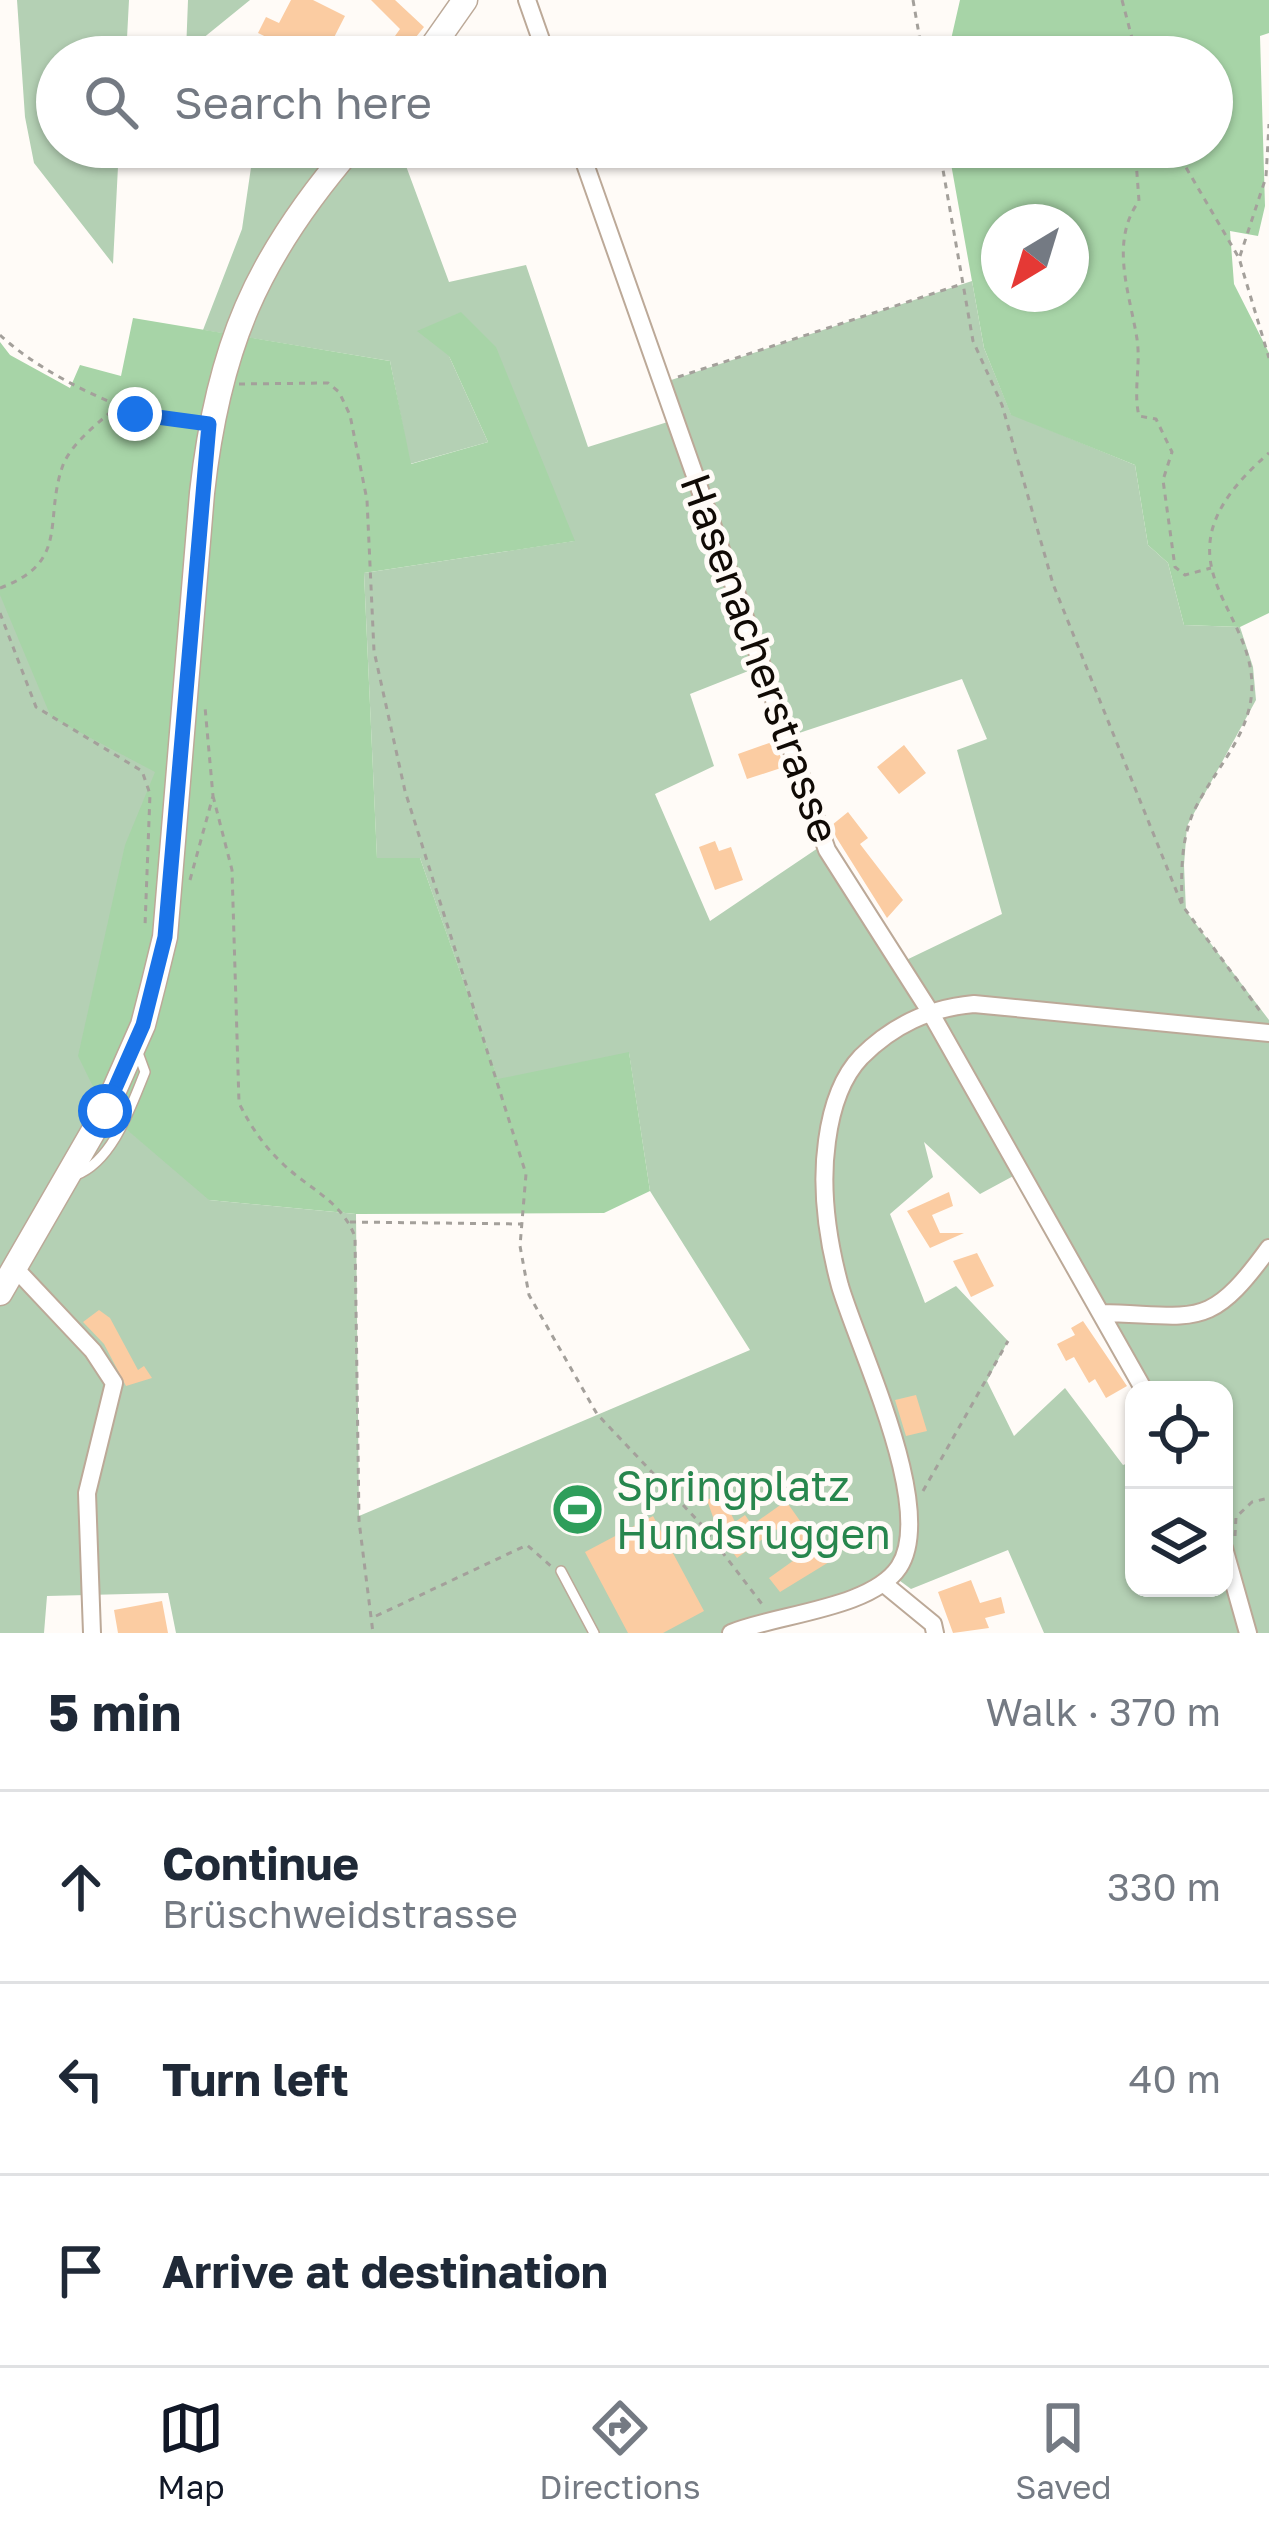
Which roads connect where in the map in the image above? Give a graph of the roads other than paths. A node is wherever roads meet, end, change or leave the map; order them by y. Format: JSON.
{"nodes":[{"id":1,"x":465,"y":0,"type":"edge"},
{"id":2,"x":527,"y":0,"type":"edge"},
{"id":3,"x":440,"y":36,"type":"edge"},
{"id":4,"x":540,"y":36,"type":"edge"},
{"id":5,"x":335,"y":168,"type":"edge"},
{"id":6,"x":585,"y":168,"type":"edge"},
{"id":7,"x":929,"y":1010,"type":"junction"},
{"id":8,"x":1269,"y":1033,"type":"edge"},
{"id":9,"x":1269,"y":1248,"type":"edge"},
{"id":10,"x":14,"y":1265,"type":"junction"},
{"id":11,"x":0,"y":1293,"type":"edge"},
{"id":12,"x":1101,"y":1313,"type":"junction"},
{"id":13,"x":1139,"y":1381,"type":"edge"},
{"id":14,"x":561,"y":1571,"type":"road end"},
{"id":15,"x":1233,"y":1572,"type":"edge"},
{"id":16,"x":883,"y":1583,"type":"junction"},
{"id":17,"x":92,"y":1633,"type":"edge"},
{"id":18,"x":594,"y":1633,"type":"edge"},
{"id":19,"x":730,"y":1633,"type":"edge"},
{"id":20,"x":935,"y":1633,"type":"edge"},
{"id":21,"x":1248,"y":1633,"type":"edge"}],
"edges":[{"from":1,"to":3,"type":"street"},
{"from":2,"to":4,"type":"street"},
{"from":5,"to":10,"type":"street"},
{"from":6,"to":7,"type":"street","name":"Hasenacherstrasse"},
{"from":7,"to":8,"type":"street"},
{"from":7,"to":12,"type":"street","name":"Hasenacherstrasse"},
{"from":7,"to":16,"type":"street"},
{"from":9,"to":12,"type":"street"},
{"from":10,"to":11,"type":"street"},
{"from":10,"to":17,"type":"street"},
{"from":12,"to":13,"type":"street","name":"Hasenacherstrasse"},
{"from":14,"to":18,"type":"lane"},
{"from":15,"to":21,"type":"street"},
{"from":16,"to":19,"type":"street"},
{"from":16,"to":20,"type":"street"}]}
